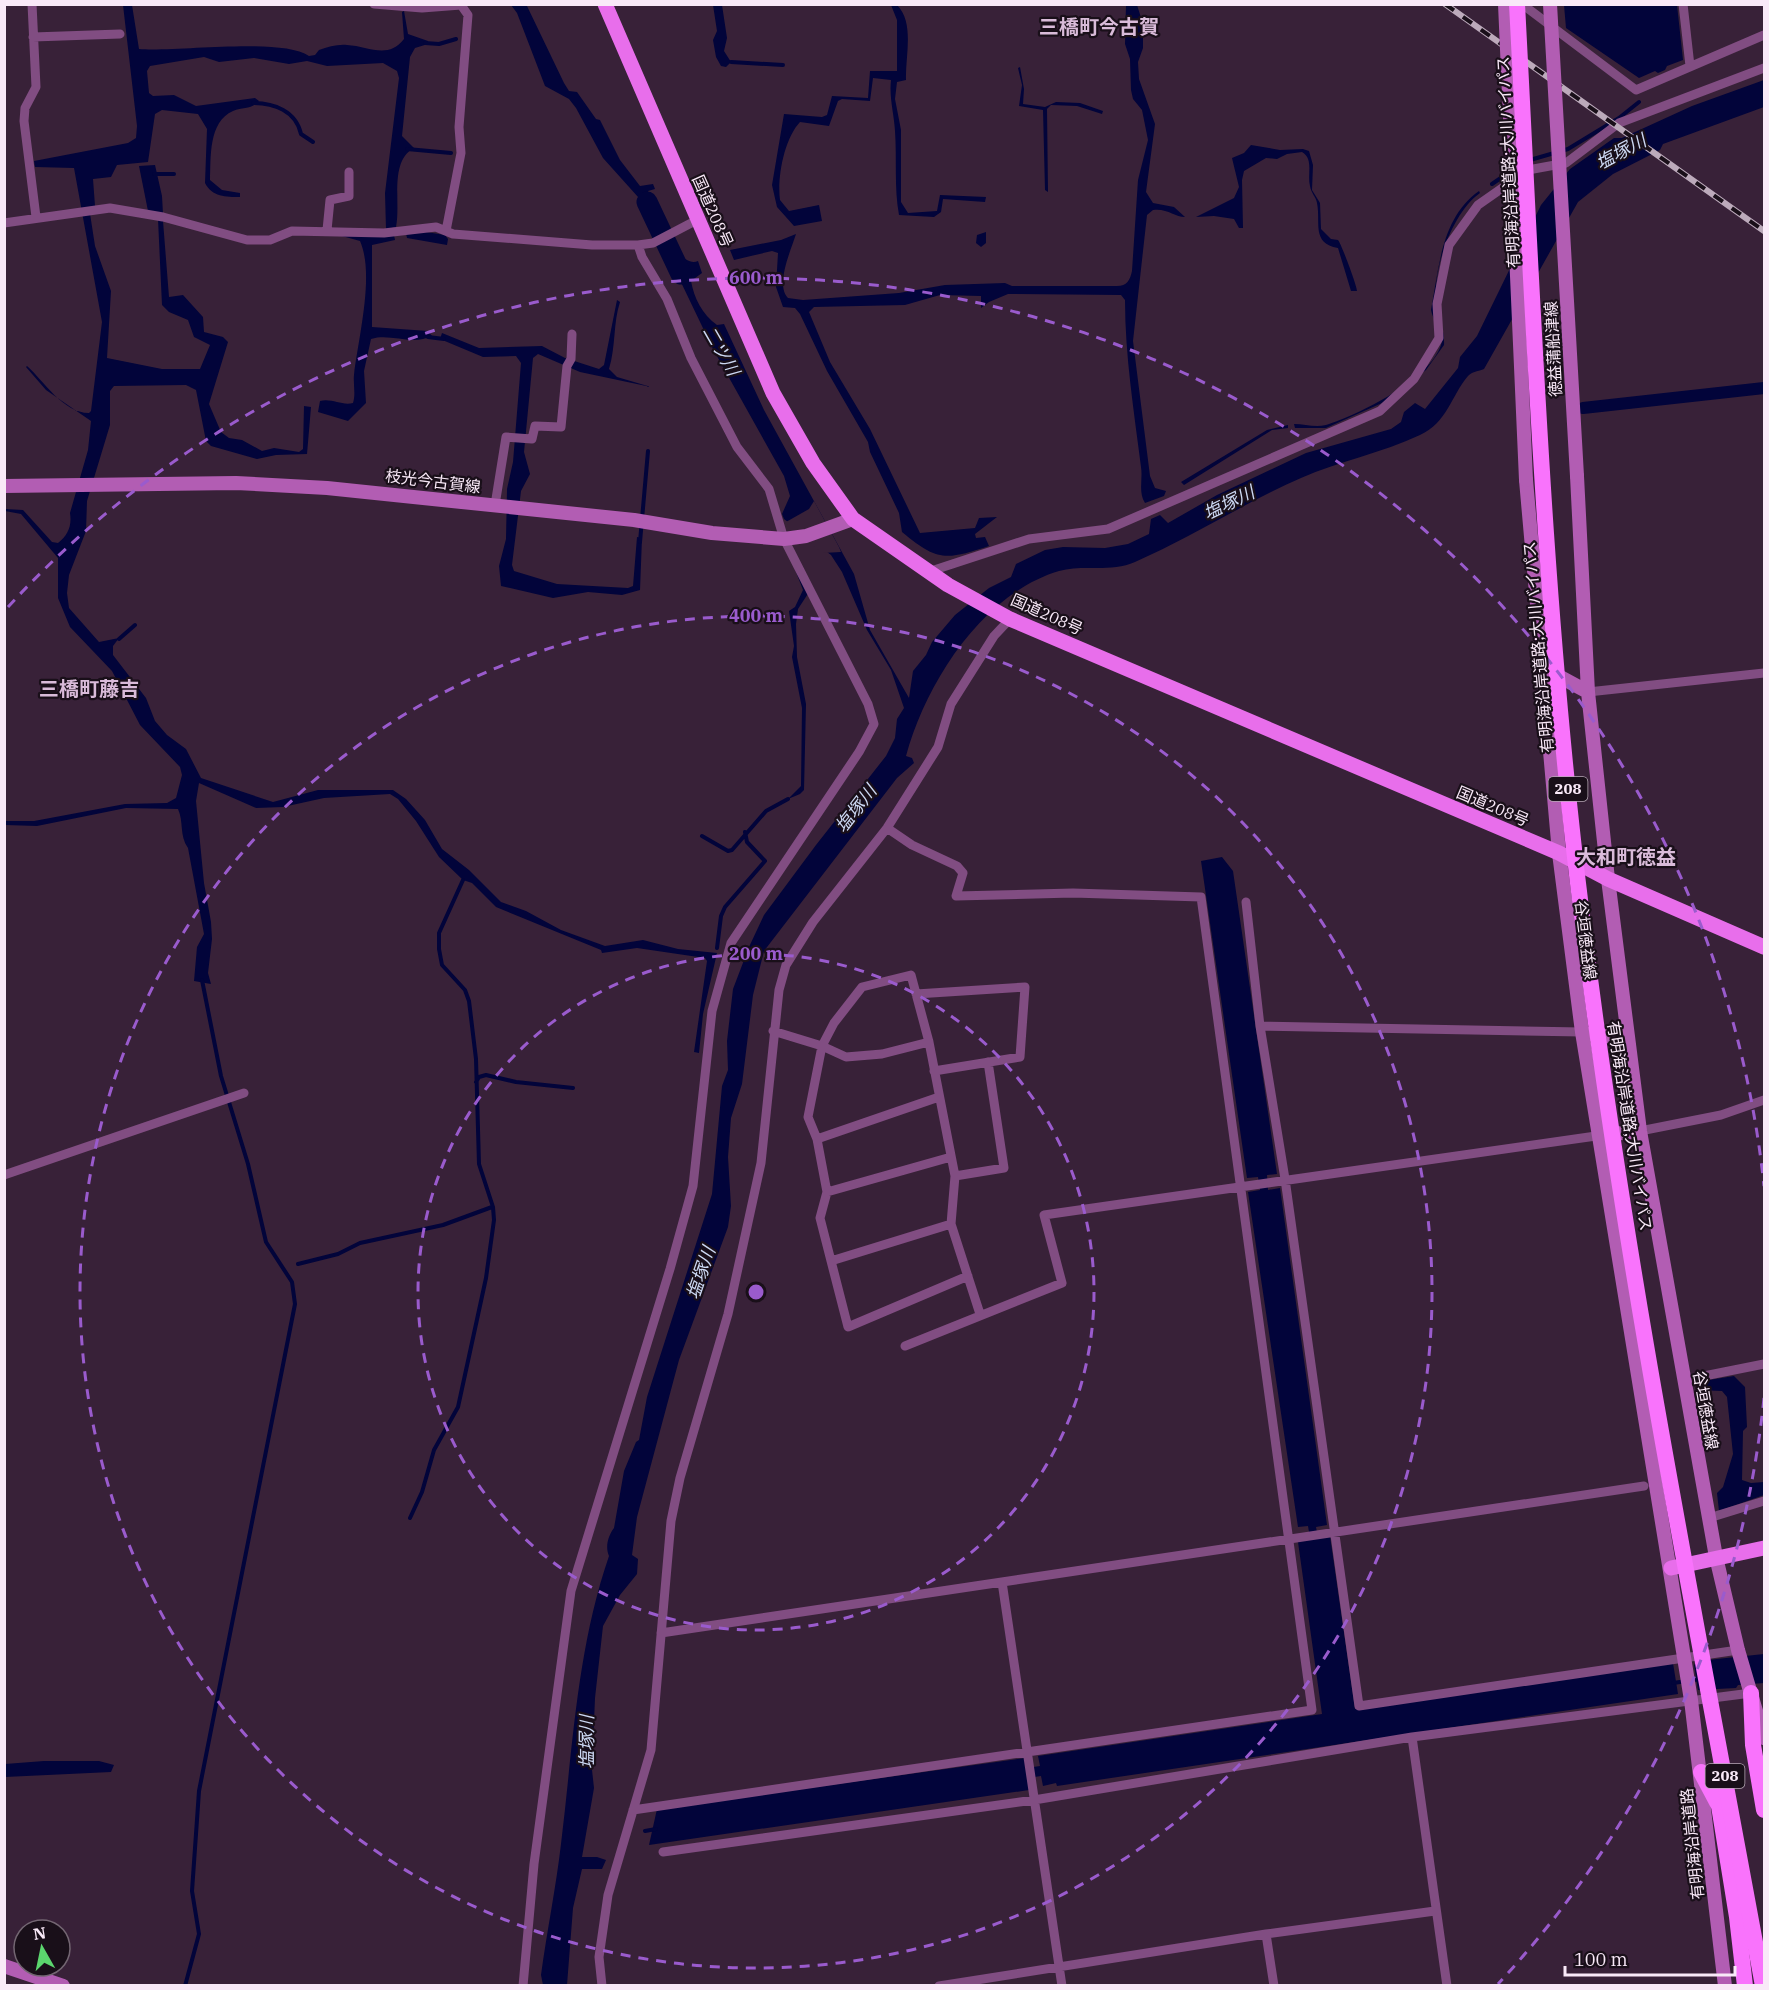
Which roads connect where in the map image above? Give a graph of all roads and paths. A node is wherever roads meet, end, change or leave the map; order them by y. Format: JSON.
{"nodes":[{"id":1,"x":32,"y":4,"type":"edge"},
{"id":2,"x":374,"y":4,"type":"edge"},
{"id":3,"x":605,"y":4,"type":"edge"},
{"id":4,"x":1505,"y":4,"type":"edge"},
{"id":5,"x":1517,"y":4,"type":"edge"},
{"id":6,"x":1522,"y":4,"type":"edge"},
{"id":7,"x":1550,"y":4,"type":"edge"},
{"id":8,"x":1683,"y":4,"type":"edge"},
{"id":9,"x":445,"y":5,"type":"edge"},
{"id":10,"x":120,"y":34,"type":"dead end"},
{"id":11,"x":1764,"y":34,"type":"edge"},
{"id":12,"x":33,"y":37,"type":"junction"},
{"id":13,"x":1690,"y":66,"type":"junction"},
{"id":14,"x":1764,"y":68,"type":"edge"},
{"id":15,"x":349,"y":172,"type":"dead end"},
{"id":16,"x":36,"y":218,"type":"junction"},
{"id":17,"x":697,"y":220,"type":"junction"},
{"id":18,"x":4,"y":223,"type":"edge"},
{"id":19,"x":327,"y":230,"type":"junction"},
{"id":20,"x":446,"y":231,"type":"junction"},
{"id":21,"x":638,"y":245,"type":"junction"},
{"id":22,"x":572,"y":334,"type":"dead end"},
{"id":23,"x":4,"y":486,"type":"edge"},
{"id":24,"x":499,"y":506,"type":"junction"},
{"id":25,"x":853,"y":519,"type":"junction"},
{"id":26,"x":789,"y":538,"type":"junction"},
{"id":27,"x":928,"y":572,"type":"junction"},
{"id":28,"x":1010,"y":620,"type":"junction"},
{"id":29,"x":1541,"y":667,"type":"junction"},
{"id":30,"x":1764,"y":673,"type":"edge"},
{"id":31,"x":1588,"y":692,"type":"junction"},
{"id":32,"x":887,"y":828,"type":"junction"},
{"id":33,"x":1558,"y":853,"type":"junction"},
{"id":34,"x":1608,"y":879,"type":"junction"},
{"id":35,"x":1246,"y":902,"type":"dead end"},
{"id":36,"x":1764,"y":947,"type":"edge"},
{"id":37,"x":916,"y":993,"type":"junction"},
{"id":38,"x":1260,"y":1026,"type":"junction"},
{"id":39,"x":773,"y":1031,"type":"junction"},
{"id":40,"x":1582,"y":1032,"type":"junction"},
{"id":41,"x":1628,"y":1039,"type":"junction"},
{"id":42,"x":929,"y":1042,"type":"junction"},
{"id":43,"x":822,"y":1046,"type":"junction"},
{"id":44,"x":988,"y":1062,"type":"junction"},
{"id":45,"x":934,"y":1071,"type":"junction"},
{"id":46,"x":244,"y":1093,"type":"dead end"},
{"id":47,"x":939,"y":1097,"type":"junction"},
{"id":48,"x":1764,"y":1100,"type":"edge"},
{"id":49,"x":1640,"y":1131,"type":"junction"},
{"id":50,"x":1596,"y":1136,"type":"junction"},
{"id":51,"x":817,"y":1138,"type":"junction"},
{"id":52,"x":951,"y":1157,"type":"junction"},
{"id":53,"x":4,"y":1175,"type":"edge"},
{"id":54,"x":955,"y":1176,"type":"junction"},
{"id":55,"x":1285,"y":1179,"type":"junction"},
{"id":56,"x":1243,"y":1186,"type":"junction"},
{"id":57,"x":827,"y":1192,"type":"junction"},
{"id":58,"x":951,"y":1224,"type":"junction"},
{"id":59,"x":831,"y":1261,"type":"junction"},
{"id":60,"x":968,"y":1276,"type":"junction"},
{"id":61,"x":980,"y":1314,"type":"junction"},
{"id":62,"x":905,"y":1346,"type":"dead end"},
{"id":63,"x":1764,"y":1364,"type":"edge"},
{"id":64,"x":1684,"y":1380,"type":"junction"},
{"id":65,"x":1644,"y":1486,"type":"dead end"},
{"id":66,"x":1764,"y":1501,"type":"edge"},
{"id":67,"x":1709,"y":1518,"type":"junction"},
{"id":68,"x":1334,"y":1532,"type":"junction"},
{"id":69,"x":1287,"y":1539,"type":"junction"},
{"id":70,"x":1764,"y":1548,"type":"edge"},
{"id":71,"x":1716,"y":1557,"type":"junction"},
{"id":72,"x":1679,"y":1567,"type":"junction"},
{"id":73,"x":1002,"y":1582,"type":"junction"},
{"id":74,"x":661,"y":1633,"type":"junction"},
{"id":75,"x":1738,"y":1650,"type":"junction"},
{"id":76,"x":1685,"y":1659,"type":"junction"},
{"id":77,"x":1751,"y":1693,"type":"junction"},
{"id":78,"x":1691,"y":1700,"type":"junction"},
{"id":79,"x":1412,"y":1737,"type":"junction"},
{"id":80,"x":1764,"y":1738,"type":"edge"},
{"id":81,"x":1026,"y":1751,"type":"junction"},
{"id":82,"x":1701,"y":1772,"type":"junction"},
{"id":83,"x":1034,"y":1800,"type":"junction"},
{"id":84,"x":633,"y":1810,"type":"junction"},
{"id":85,"x":1764,"y":1810,"type":"edge"},
{"id":86,"x":663,"y":1852,"type":"dead end"},
{"id":87,"x":1435,"y":1911,"type":"junction"},
{"id":88,"x":1266,"y":1934,"type":"junction"},
{"id":89,"x":4,"y":1966,"type":"edge"},
{"id":90,"x":1058,"y":1968,"type":"junction"},
{"id":91,"x":63,"y":1986,"type":"edge"},
{"id":92,"x":523,"y":1986,"type":"edge"},
{"id":93,"x":602,"y":1986,"type":"edge"},
{"id":94,"x":939,"y":1986,"type":"edge"},
{"id":95,"x":1062,"y":1986,"type":"edge"},
{"id":96,"x":1274,"y":1986,"type":"edge"},
{"id":97,"x":1448,"y":1986,"type":"edge"},
{"id":98,"x":1725,"y":1986,"type":"edge"},
{"id":99,"x":1745,"y":1986,"type":"edge"},
{"id":100,"x":1763,"y":1986,"type":"edge"}],
"edges":[{"from":1,"to":12,"type":"street"},
{"from":2,"to":9,"type":"street"},
{"from":3,"to":17,"type":"highway","name":"国道208号"},
{"from":4,"to":29,"type":"main road","name":"徳益蒲船津線","bridge":true},
{"from":5,"to":72,"type":"highway","name":"有明海沿岸道路;大川バイパス","number":"208","bridge":true},
{"from":6,"to":13,"type":"street"},
{"from":7,"to":31,"type":"main road","name":"徳益蒲船津線","bridge":true},
{"from":8,"to":13,"type":"street"},
{"from":9,"to":20,"type":"street"},
{"from":10,"to":12,"type":"street"},
{"from":11,"to":13,"type":"street"},
{"from":12,"to":16,"type":"street"},
{"from":14,"to":27,"type":"street"},
{"from":15,"to":19,"type":"street"},
{"from":16,"to":18,"type":"street"},
{"from":16,"to":19,"type":"street"},
{"from":17,"to":21,"type":"street"},
{"from":17,"to":25,"type":"highway","name":"国道208号"},
{"from":19,"to":20,"type":"street"},
{"from":20,"to":21,"type":"street"},
{"from":21,"to":26,"type":"street"},
{"from":22,"to":24,"type":"street"},
{"from":23,"to":24,"type":"main road","name":"枝光今古賀線"},
{"from":24,"to":26,"type":"main road","name":"枝光今古賀線"},
{"from":25,"to":26,"type":"main road","name":"枝光今古賀線"},
{"from":25,"to":27,"type":"highway","name":"国道208号"},
{"from":26,"to":92,"type":"street"},
{"from":27,"to":28,"type":"highway","name":"国道208号"},
{"from":28,"to":32,"type":"street"},
{"from":28,"to":33,"type":"highway","name":"国道208号"},
{"from":29,"to":31,"type":"main road"},
{"from":29,"to":33,"type":"main road","name":"徳益蒲船津線"},
{"from":30,"to":31,"type":"street"},
{"from":31,"to":34,"type":"main road","name":"徳益蒲船津線"},
{"from":32,"to":39,"type":"street"},
{"from":32,"to":56,"type":"street"},
{"from":33,"to":34,"type":"highway","name":"国道208号"},
{"from":33,"to":40,"type":"main road","name":"谷垣徳益線"},
{"from":34,"to":36,"type":"highway","name":"国道208号"},
{"from":34,"to":41,"type":"main road","name":"谷垣徳益線"},
{"from":35,"to":38,"type":"street"},
{"from":37,"to":42,"type":"street"},
{"from":37,"to":43,"type":"street"},
{"from":37,"to":44,"type":"street"},
{"from":38,"to":40,"type":"street"},
{"from":38,"to":55,"type":"street"},
{"from":39,"to":43,"type":"street"},
{"from":39,"to":74,"type":"street"},
{"from":40,"to":41,"type":"main road"},
{"from":40,"to":50,"type":"main road","name":"谷垣徳益線"},
{"from":41,"to":49,"type":"main road","name":"谷垣徳益線"},
{"from":42,"to":43,"type":"street"},
{"from":42,"to":45,"type":"street"},
{"from":43,"to":51,"type":"street"},
{"from":44,"to":45,"type":"street"},
{"from":44,"to":54,"type":"street"},
{"from":45,"to":47,"type":"street"},
{"from":46,"to":53,"type":"street"},
{"from":47,"to":51,"type":"street"},
{"from":47,"to":52,"type":"street"},
{"from":48,"to":49,"type":"street"},
{"from":49,"to":50,"type":"main road"},
{"from":49,"to":64,"type":"main road","name":"谷垣徳益線"},
{"from":50,"to":55,"type":"street"},
{"from":50,"to":72,"type":"main road","name":"谷垣徳益線"},
{"from":51,"to":57,"type":"street"},
{"from":52,"to":54,"type":"street"},
{"from":52,"to":57,"type":"street"},
{"from":54,"to":58,"type":"street"},
{"from":55,"to":56,"type":"street"},
{"from":55,"to":68,"type":"street"},
{"from":56,"to":61,"type":"street"},
{"from":56,"to":69,"type":"street"},
{"from":57,"to":59,"type":"street"},
{"from":58,"to":59,"type":"street"},
{"from":58,"to":60,"type":"street"},
{"from":59,"to":60,"type":"street"},
{"from":60,"to":61,"type":"street"},
{"from":61,"to":62,"type":"street"},
{"from":63,"to":64,"type":"street"},
{"from":64,"to":67,"type":"main road","name":"谷垣徳益線"},
{"from":65,"to":68,"type":"street"},
{"from":66,"to":67,"type":"street"},
{"from":67,"to":71,"type":"main road","name":"谷垣徳益線"},
{"from":68,"to":69,"type":"street"},
{"from":68,"to":76,"type":"street"},
{"from":69,"to":73,"type":"street"},
{"from":69,"to":81,"type":"street"},
{"from":70,"to":71,"type":"highway"},
{"from":71,"to":72,"type":"highway"},
{"from":71,"to":75,"type":"main road","name":"谷垣徳益線"},
{"from":72,"to":76,"type":"main road","name":"谷垣徳益線"},
{"from":72,"to":100,"type":"highway","number":"208","bridge":true},
{"from":73,"to":74,"type":"street"},
{"from":73,"to":81,"type":"street"},
{"from":74,"to":84,"type":"street"},
{"from":75,"to":76,"type":"street"},
{"from":75,"to":77,"type":"main road","name":"谷垣徳益線"},
{"from":76,"to":78,"type":"main road","name":"谷垣徳益線"},
{"from":77,"to":78,"type":"street"},
{"from":77,"to":80,"type":"main road"},
{"from":77,"to":85,"type":"highway"},
{"from":78,"to":79,"type":"street"},
{"from":78,"to":82,"type":"main road","name":"有明海沿岸道路"},
{"from":79,"to":83,"type":"street"},
{"from":79,"to":87,"type":"street"},
{"from":81,"to":83,"type":"street"},
{"from":81,"to":84,"type":"street"},
{"from":82,"to":98,"type":"main road","name":"有明海沿岸道路"},
{"from":82,"to":99,"type":"highway"},
{"from":83,"to":86,"type":"street"},
{"from":83,"to":90,"type":"street"},
{"from":84,"to":93,"type":"street"},
{"from":87,"to":88,"type":"street"},
{"from":87,"to":97,"type":"street"},
{"from":88,"to":90,"type":"street"},
{"from":88,"to":96,"type":"street"},
{"from":89,"to":91,"type":"main road"},
{"from":90,"to":94,"type":"street"},
{"from":90,"to":95,"type":"street"}]}
